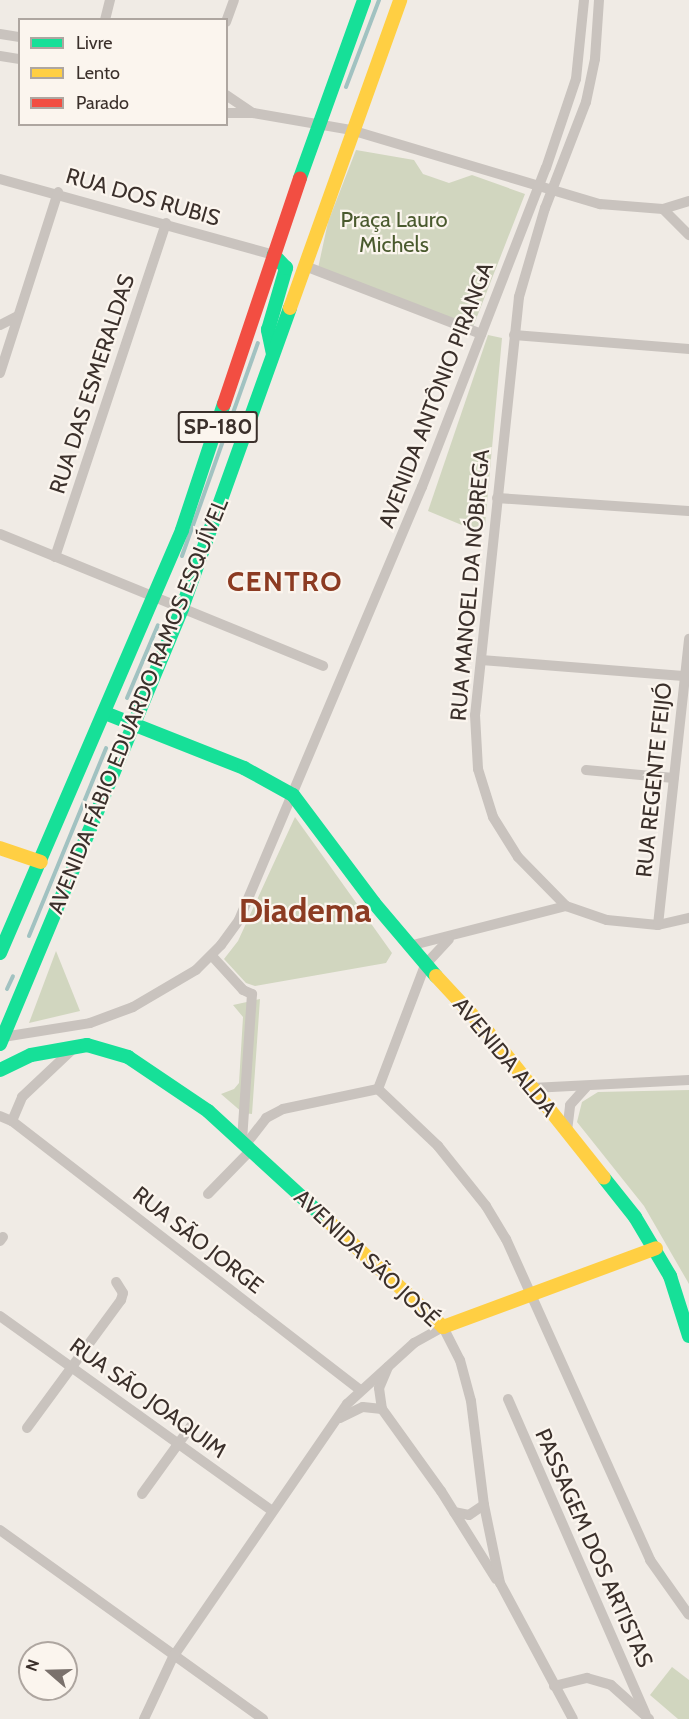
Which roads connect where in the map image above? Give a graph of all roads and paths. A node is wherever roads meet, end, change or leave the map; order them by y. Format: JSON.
{"nodes":[{"id":1,"x":110,"y":0,"type":"edge"},
{"id":2,"x":234,"y":0,"type":"edge"},
{"id":3,"x":364,"y":0,"type":"edge"},
{"id":4,"x":400,"y":0,"type":"edge"},
{"id":5,"x":584,"y":0,"type":"edge"},
{"id":6,"x":599,"y":0,"type":"edge"},
{"id":7,"x":106,"y":18,"type":"edge"},
{"id":8,"x":227,"y":18,"type":"edge"},
{"id":9,"x":0,"y":34,"type":"edge"},
{"id":10,"x":18,"y":37,"type":"edge"},
{"id":11,"x":0,"y":56,"type":"edge"},
{"id":12,"x":18,"y":59,"type":"edge"},
{"id":13,"x":228,"y":96,"type":"edge"},
{"id":14,"x":228,"y":112,"type":"edge"},
{"id":15,"x":253,"y":113,"type":"junction"},
{"id":16,"x":318,"y":125,"type":"junction"},
{"id":17,"x":351,"y":129,"type":"junction"},
{"id":18,"x":0,"y":179,"type":"edge"},
{"id":19,"x":539,"y":186,"type":"junction"},
{"id":20,"x":552,"y":190,"type":"junction"},
{"id":21,"x":58,"y":192,"type":"junction"},
{"id":22,"x":689,"y":201,"type":"edge"},
{"id":23,"x":663,"y":209,"type":"junction"},
{"id":24,"x":166,"y":223,"type":"junction"},
{"id":25,"x":689,"y":235,"type":"edge"},
{"id":26,"x":274,"y":255,"type":"junction"},
{"id":27,"x":305,"y":266,"type":"junction"},
{"id":28,"x":18,"y":316,"type":"junction"},
{"id":29,"x":0,"y":325,"type":"edge"},
{"id":30,"x":481,"y":334,"type":"junction"},
{"id":31,"x":514,"y":335,"type":"junction"},
{"id":32,"x":689,"y":349,"type":"edge"},
{"id":33,"x":274,"y":355,"type":"junction"},
{"id":34,"x":0,"y":373,"type":"edge"},
{"id":35,"x":497,"y":498,"type":"junction"},
{"id":36,"x":689,"y":511,"type":"edge"},
{"id":37,"x":0,"y":534,"type":"edge"},
{"id":38,"x":55,"y":557,"type":"junction"},
{"id":39,"x":154,"y":596,"type":"junction"},
{"id":40,"x":182,"y":608,"type":"junction"},
{"id":41,"x":689,"y":639,"type":"edge"},
{"id":42,"x":481,"y":660,"type":"junction"},
{"id":43,"x":323,"y":666,"type":"dead end"},
{"id":44,"x":686,"y":676,"type":"junction"},
{"id":45,"x":105,"y":712,"type":"junction"},
{"id":46,"x":134,"y":724,"type":"junction"},
{"id":47,"x":586,"y":770,"type":"dead end"},
{"id":48,"x":674,"y":778,"type":"junction"},
{"id":49,"x":293,"y":795,"type":"junction"},
{"id":50,"x":0,"y":848,"type":"edge"},
{"id":51,"x":41,"y":862,"type":"junction"},
{"id":52,"x":566,"y":906,"type":"junction"},
{"id":53,"x":689,"y":918,"type":"edge"},
{"id":54,"x":658,"y":925,"type":"junction"},
{"id":55,"x":449,"y":939,"type":"junction"},
{"id":56,"x":409,"y":946,"type":"junction"},
{"id":57,"x":0,"y":953,"type":"edge"},
{"id":58,"x":212,"y":956,"type":"junction"},
{"id":59,"x":425,"y":965,"type":"junction"},
{"id":60,"x":2,"y":1040,"type":"edge"},
{"id":61,"x":76,"y":1046,"type":"junction"},
{"id":62,"x":0,"y":1070,"type":"edge"},
{"id":63,"x":689,"y":1080,"type":"edge"},
{"id":64,"x":586,"y":1087,"type":"junction"},
{"id":65,"x":532,"y":1088,"type":"junction"},
{"id":66,"x":378,"y":1089,"type":"junction"},
{"id":67,"x":0,"y":1116,"type":"edge"},
{"id":68,"x":12,"y":1121,"type":"junction"},
{"id":69,"x":567,"y":1131,"type":"junction"},
{"id":70,"x":246,"y":1145,"type":"junction"},
{"id":71,"x":208,"y":1194,"type":"dead end"},
{"id":72,"x":656,"y":1248,"type":"junction"},
{"id":73,"x":116,"y":1282,"type":"dead end"},
{"id":74,"x":531,"y":1295,"type":"junction"},
{"id":75,"x":0,"y":1316,"type":"edge"},
{"id":76,"x":442,"y":1327,"type":"junction"},
{"id":77,"x":689,"y":1336,"type":"edge"},
{"id":78,"x":389,"y":1366,"type":"junction"},
{"id":79,"x":71,"y":1367,"type":"junction"},
{"id":80,"x":360,"y":1390,"type":"junction"},
{"id":81,"x":508,"y":1399,"type":"dead end"},
{"id":82,"x":382,"y":1409,"type":"junction"},
{"id":83,"x":339,"y":1419,"type":"junction"},
{"id":84,"x":191,"y":1426,"type":"dead end"},
{"id":85,"x":27,"y":1428,"type":"dead end"},
{"id":86,"x":179,"y":1444,"type":"junction"},
{"id":87,"x":142,"y":1494,"type":"dead end"},
{"id":88,"x":484,"y":1505,"type":"junction"},
{"id":89,"x":272,"y":1511,"type":"junction"},
{"id":90,"x":454,"y":1512,"type":"junction"},
{"id":91,"x":0,"y":1530,"type":"edge"},
{"id":92,"x":500,"y":1583,"type":"junction"},
{"id":93,"x":689,"y":1614,"type":"edge"},
{"id":94,"x":173,"y":1657,"type":"junction"},
{"id":95,"x":554,"y":1686,"type":"junction"},
{"id":96,"x":647,"y":1716,"type":"edge"},
{"id":97,"x":144,"y":1719,"type":"edge"},
{"id":98,"x":262,"y":1719,"type":"edge"},
{"id":99,"x":573,"y":1719,"type":"edge"}],
"edges":[{"from":1,"to":7,"type":"street"},
{"from":2,"to":8,"type":"street"},
{"from":3,"to":16,"type":"main road","name":"AVENIDA FÁBIO EDUARDO RAMOS ESQUÍVEL","number":"SP-180"},
{"from":4,"to":17,"type":"main road","name":"AVENIDA FÁBIO EDUARDO RAMOS ESQUÍVEL","number":"SP-180"},
{"from":5,"to":19,"type":"street","name":"AVENIDA ANTÔNIO PIRANGA"},
{"from":6,"to":20,"type":"street"},
{"from":9,"to":10,"type":"street"},
{"from":11,"to":12,"type":"street"},
{"from":13,"to":15,"type":"street"},
{"from":14,"to":15,"type":"street"},
{"from":15,"to":16,"type":"street"},
{"from":16,"to":17,"type":"street"},
{"from":16,"to":26,"type":"main road","name":"AVENIDA FÁBIO EDUARDO RAMOS ESQUÍVEL","number":"SP-180"},
{"from":17,"to":19,"type":"street"},
{"from":17,"to":27,"type":"main road","name":"AVENIDA FÁBIO EDUARDO RAMOS ESQUÍVEL","number":"SP-180"},
{"from":18,"to":21,"type":"street","name":"RUA DOS RUBIS"},
{"from":19,"to":20,"type":"street"},
{"from":19,"to":30,"type":"street","name":"AVENIDA ANTÔNIO PIRANGA"},
{"from":20,"to":23,"type":"street"},
{"from":20,"to":31,"type":"street","name":"RUA MANOEL DA NÓBREGA"},
{"from":21,"to":24,"type":"street","name":"RUA DOS RUBIS"},
{"from":21,"to":28,"type":"street"},
{"from":22,"to":23,"type":"street"},
{"from":23,"to":25,"type":"street"},
{"from":24,"to":26,"type":"street","name":"RUA DOS RUBIS"},
{"from":24,"to":38,"type":"street","name":"RUA DAS ESMERALDAS"},
{"from":26,"to":33,"type":"main road"},
{"from":26,"to":39,"type":"main road","name":"AVENIDA FÁBIO EDUARDO RAMOS ESQUÍVEL","number":"SP-180"},
{"from":27,"to":30,"type":"street"},
{"from":27,"to":33,"type":"main road","name":"AVENIDA FÁBIO EDUARDO RAMOS ESQUÍVEL","number":"SP-180"},
{"from":28,"to":29,"type":"street"},
{"from":28,"to":34,"type":"street"},
{"from":30,"to":49,"type":"street","name":"AVENIDA ANTÔNIO PIRANGA"},
{"from":31,"to":32,"type":"street"},
{"from":31,"to":35,"type":"street","name":"RUA MANOEL DA NÓBREGA"},
{"from":33,"to":40,"type":"main road","name":"AVENIDA FÁBIO EDUARDO RAMOS ESQUÍVEL","number":"SP-180"},
{"from":35,"to":36,"type":"street"},
{"from":35,"to":42,"type":"street","name":"RUA MANOEL DA NÓBREGA"},
{"from":37,"to":38,"type":"street"},
{"from":38,"to":39,"type":"street"},
{"from":39,"to":40,"type":"street"},
{"from":39,"to":45,"type":"main road","name":"AVENIDA FÁBIO EDUARDO RAMOS ESQUÍVEL","number":"SP-180"},
{"from":40,"to":43,"type":"street"},
{"from":40,"to":46,"type":"main road","name":"AVENIDA FÁBIO EDUARDO RAMOS ESQUÍVEL","number":"SP-180"},
{"from":41,"to":44,"type":"street","name":"RUA REGENTE FEIJÓ"},
{"from":42,"to":44,"type":"street"},
{"from":42,"to":52,"type":"street","name":"RUA MANOEL DA NÓBREGA"},
{"from":44,"to":48,"type":"street","name":"RUA REGENTE FEIJÓ"},
{"from":45,"to":46,"type":"main road"},
{"from":45,"to":51,"type":"main road","name":"AVENIDA FÁBIO EDUARDO RAMOS ESQUÍVEL","number":"SP-180"},
{"from":46,"to":49,"type":"main road"},
{"from":46,"to":60,"type":"main road","name":"AVENIDA FÁBIO EDUARDO RAMOS ESQUÍVEL","number":"SP-180"},
{"from":47,"to":48,"type":"street"},
{"from":48,"to":54,"type":"street","name":"RUA REGENTE FEIJÓ"},
{"from":49,"to":56,"type":"main road","name":"AVENIDA ALDA"},
{"from":49,"to":58,"type":"street","name":"AVENIDA ANTÔNIO PIRANGA"},
{"from":50,"to":51,"type":"main road"},
{"from":51,"to":57,"type":"main road","name":"AVENIDA FÁBIO EDUARDO RAMOS ESQUÍVEL"},
{"from":52,"to":54,"type":"street","name":"RUA MANOEL DA NÓBREGA"},
{"from":52,"to":55,"type":"street"},
{"from":53,"to":54,"type":"street","name":"RUA MANOEL DA NÓBREGA"},
{"from":55,"to":56,"type":"street"},
{"from":55,"to":59,"type":"street"},
{"from":56,"to":59,"type":"main road","name":"AVENIDA ALDA"},
{"from":58,"to":60,"type":"street","name":"AVENIDA ANTÔNIO PIRANGA"},
{"from":58,"to":70,"type":"street"},
{"from":59,"to":65,"type":"main road","name":"AVENIDA ALDA"},
{"from":59,"to":66,"type":"street"},
{"from":61,"to":62,"type":"main road","name":"AVENIDA SÃO JOSÉ"},
{"from":61,"to":68,"type":"street"},
{"from":61,"to":70,"type":"main road","name":"AVENIDA SÃO JOSÉ"},
{"from":63,"to":64,"type":"street"},
{"from":64,"to":65,"type":"street"},
{"from":64,"to":69,"type":"street"},
{"from":65,"to":69,"type":"main road","name":"AVENIDA ALDA"},
{"from":66,"to":70,"type":"street"},
{"from":66,"to":74,"type":"street"},
{"from":67,"to":68,"type":"street","name":"RUA SÃO JORGE"},
{"from":68,"to":80,"type":"street","name":"RUA SÃO JORGE"},
{"from":69,"to":72,"type":"main road","name":"AVENIDA ALDA"},
{"from":70,"to":71,"type":"street"},
{"from":70,"to":76,"type":"main road","name":"AVENIDA SÃO JOSÉ"},
{"from":72,"to":74,"type":"main road"},
{"from":72,"to":77,"type":"main road","name":"AVENIDA ALDA"},
{"from":73,"to":79,"type":"street"},
{"from":74,"to":76,"type":"main road"},
{"from":74,"to":93,"type":"street"},
{"from":75,"to":79,"type":"street","name":"RUA SÃO JOAQUIM"},
{"from":76,"to":78,"type":"street"},
{"from":76,"to":88,"type":"street","name":"AVENIDA SÃO JOSÉ"},
{"from":78,"to":80,"type":"street"},
{"from":78,"to":82,"type":"street"},
{"from":79,"to":85,"type":"street"},
{"from":79,"to":86,"type":"street","name":"RUA SÃO JOAQUIM"},
{"from":80,"to":83,"type":"street"},
{"from":81,"to":96,"type":"street","name":"PASSAGEM DOS ARTISTAS"},
{"from":82,"to":83,"type":"street"},
{"from":82,"to":90,"type":"street"},
{"from":83,"to":89,"type":"street"},
{"from":84,"to":86,"type":"street"},
{"from":86,"to":87,"type":"street"},
{"from":86,"to":89,"type":"street","name":"RUA SÃO JOAQUIM"},
{"from":88,"to":90,"type":"street"},
{"from":88,"to":92,"type":"street","name":"AVENIDA SÃO JOSÉ"},
{"from":89,"to":94,"type":"street"},
{"from":90,"to":92,"type":"street"},
{"from":91,"to":94,"type":"street"},
{"from":92,"to":95,"type":"street","name":"AVENIDA SÃO JOSÉ"},
{"from":94,"to":97,"type":"street"},
{"from":94,"to":98,"type":"street"},
{"from":95,"to":96,"type":"street"},
{"from":95,"to":99,"type":"street","name":"AVENIDA SÃO JOSÉ"}]}
